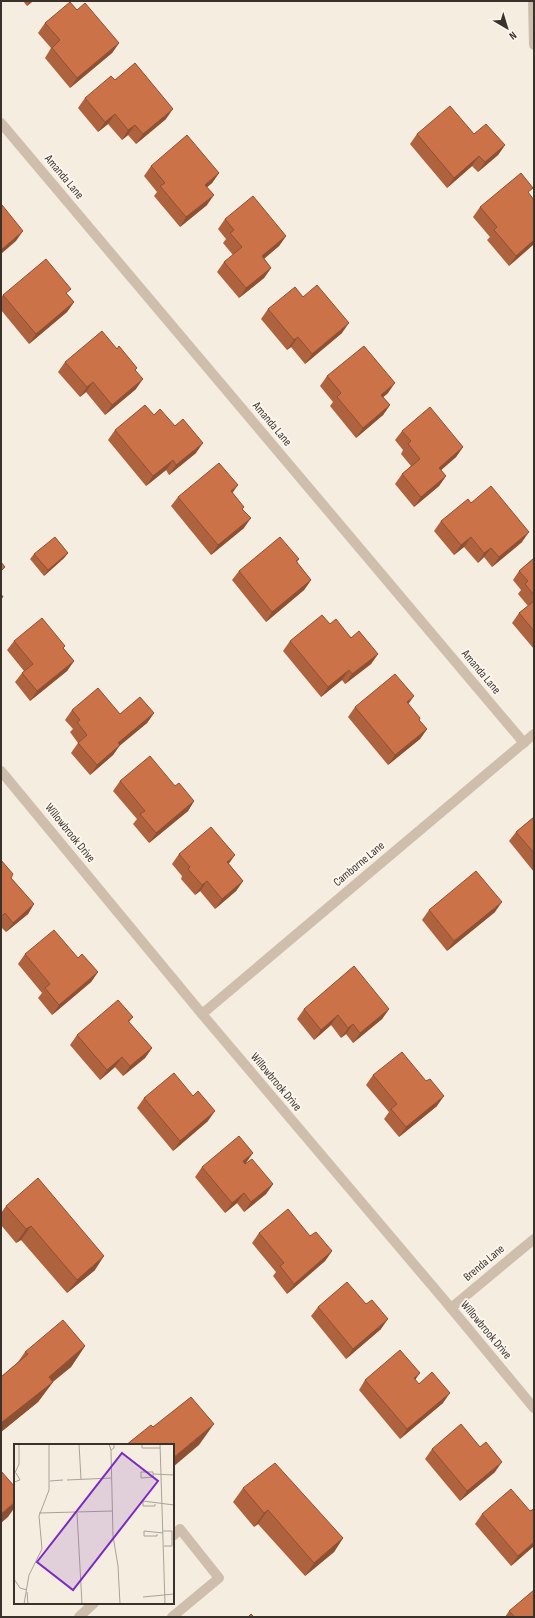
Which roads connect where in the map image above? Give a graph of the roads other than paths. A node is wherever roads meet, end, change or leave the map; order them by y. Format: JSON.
{"nodes":[{"id":1,"x":533,"y":1,"type":"edge"},
{"id":2,"x":534,"y":45,"type":"edge"},
{"id":3,"x":1,"y":122,"type":"edge"},
{"id":4,"x":534,"y":734,"type":"edge"},
{"id":5,"x":524,"y":743,"type":"junction"},
{"id":6,"x":1,"y":771,"type":"edge"},
{"id":7,"x":202,"y":1014,"type":"junction"},
{"id":8,"x":534,"y":1239,"type":"edge"},
{"id":9,"x":451,"y":1308,"type":"junction"},
{"id":10,"x":534,"y":1408,"type":"edge"},
{"id":11,"x":174,"y":1535,"type":"edge"},
{"id":12,"x":93,"y":1604,"type":"edge"},
{"id":13,"x":79,"y":1617,"type":"edge"},
{"id":14,"x":172,"y":1617,"type":"edge"}],
"edges":[{"from":1,"to":2,"type":"street"},
{"from":3,"to":5,"type":"street","name":"Amanda Lane"},
{"from":4,"to":5,"type":"street","name":"Camborne Lane"},
{"from":5,"to":7,"type":"street","name":"Camborne Lane"},
{"from":6,"to":7,"type":"street","name":"Willowbrook Drive"},
{"from":7,"to":9,"type":"street","name":"Willowbrook Drive"},
{"from":8,"to":9,"type":"street","name":"Brenda Lane"},
{"from":9,"to":10,"type":"street","name":"Willowbrook Drive"},
{"from":11,"to":14,"type":"street"},
{"from":12,"to":13,"type":"street"}]}
